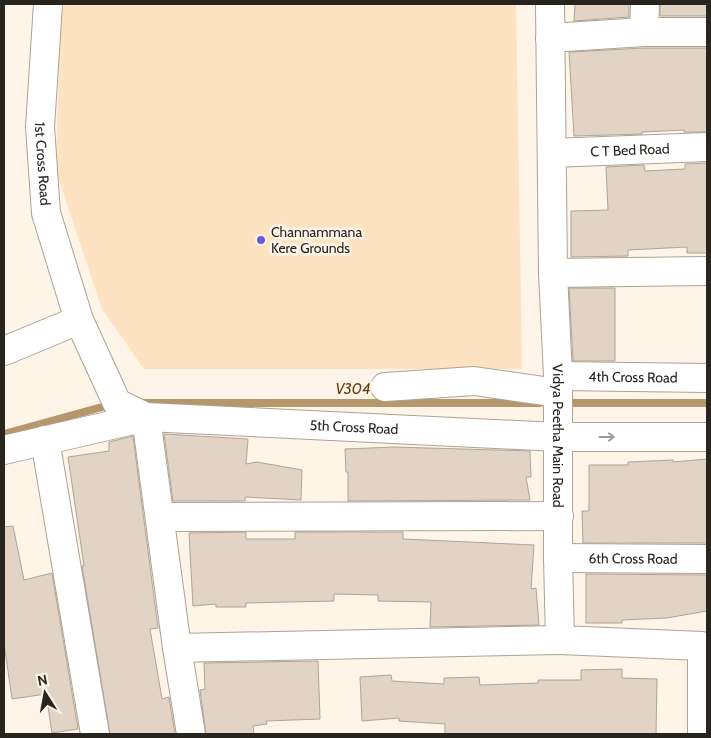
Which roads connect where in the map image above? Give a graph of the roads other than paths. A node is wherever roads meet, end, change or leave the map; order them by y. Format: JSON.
{"nodes":[{"id":1,"x":48,"y":4,"type":"edge"},
{"id":2,"x":550,"y":4,"type":"edge"},
{"id":3,"x":645,"y":4,"type":"edge"},
{"id":4,"x":644,"y":32,"type":"junction"},
{"id":5,"x":707,"y":32,"type":"edge"},
{"id":6,"x":550,"y":38,"type":"junction"},
{"id":7,"x":707,"y":147,"type":"edge"},
{"id":8,"x":552,"y":153,"type":"junction"},
{"id":9,"x":707,"y":271,"type":"edge"},
{"id":10,"x":553,"y":273,"type":"junction"},
{"id":11,"x":79,"y":320,"type":"junction"},
{"id":12,"x":4,"y":351,"type":"edge"},
{"id":13,"x":707,"y":378,"type":"edge"},
{"id":14,"x":385,"y":387,"type":"dead end"},
{"id":15,"x":558,"y":403,"type":"junction"},
{"id":16,"x":146,"y":417,"type":"junction"},
{"id":17,"x":707,"y":437,"type":"edge"},
{"id":18,"x":45,"y":440,"type":"junction"},
{"id":19,"x":4,"y":450,"type":"edge"},
{"id":20,"x":559,"y":516,"type":"junction"},
{"id":21,"x":160,"y":517,"type":"junction"},
{"id":22,"x":558,"y":558,"type":"junction"},
{"id":23,"x":707,"y":559,"type":"edge"},
{"id":24,"x":560,"y":640,"type":"junction"},
{"id":25,"x":704,"y":646,"type":"edge"},
{"id":26,"x":177,"y":648,"type":"junction"},
{"id":27,"x":96,"y":734,"type":"edge"},
{"id":28,"x":191,"y":734,"type":"edge"},
{"id":29,"x":702,"y":734,"type":"edge"}],
"edges":[{"from":1,"to":11,"type":"street","name":"1st Cross Road"},
{"from":2,"to":6,"type":"street","name":"Vidya Peetha Main Road"},
{"from":3,"to":4,"type":"street"},
{"from":4,"to":5,"type":"street"},
{"from":4,"to":6,"type":"street"},
{"from":6,"to":8,"type":"street","name":"Vidya Peetha Main Road"},
{"from":7,"to":8,"type":"street","name":"C T Bed Road"},
{"from":8,"to":10,"type":"street","name":"Vidya Peetha Main Road"},
{"from":9,"to":10,"type":"street"},
{"from":10,"to":15,"type":"street","name":"Vidya Peetha Main Road"},
{"from":11,"to":12,"type":"street"},
{"from":11,"to":16,"type":"street","name":"1st Cross Road"},
{"from":13,"to":15,"type":"street","name":"4th Cross Road"},
{"from":14,"to":15,"type":"street"},
{"from":15,"to":16,"type":"street","name":"5th Cross Road"},
{"from":15,"to":17,"type":"street","name":"5th Cross Road","one_way":true},
{"from":15,"to":20,"type":"street","name":"Vidya Peetha Main Road"},
{"from":16,"to":18,"type":"street","name":"5th Cross Road"},
{"from":16,"to":21,"type":"street"},
{"from":18,"to":19,"type":"street","name":"5th Cross Road"},
{"from":18,"to":27,"type":"street"},
{"from":20,"to":21,"type":"street"},
{"from":20,"to":22,"type":"street","name":"Vidya Peetha Main Road"},
{"from":21,"to":26,"type":"street"},
{"from":22,"to":23,"type":"street","name":"6th Cross Road"},
{"from":22,"to":24,"type":"street","name":"Vidya Peetha Main Road"},
{"from":24,"to":25,"type":"street"},
{"from":24,"to":26,"type":"street"},
{"from":25,"to":29,"type":"street"},
{"from":26,"to":28,"type":"street"}]}
